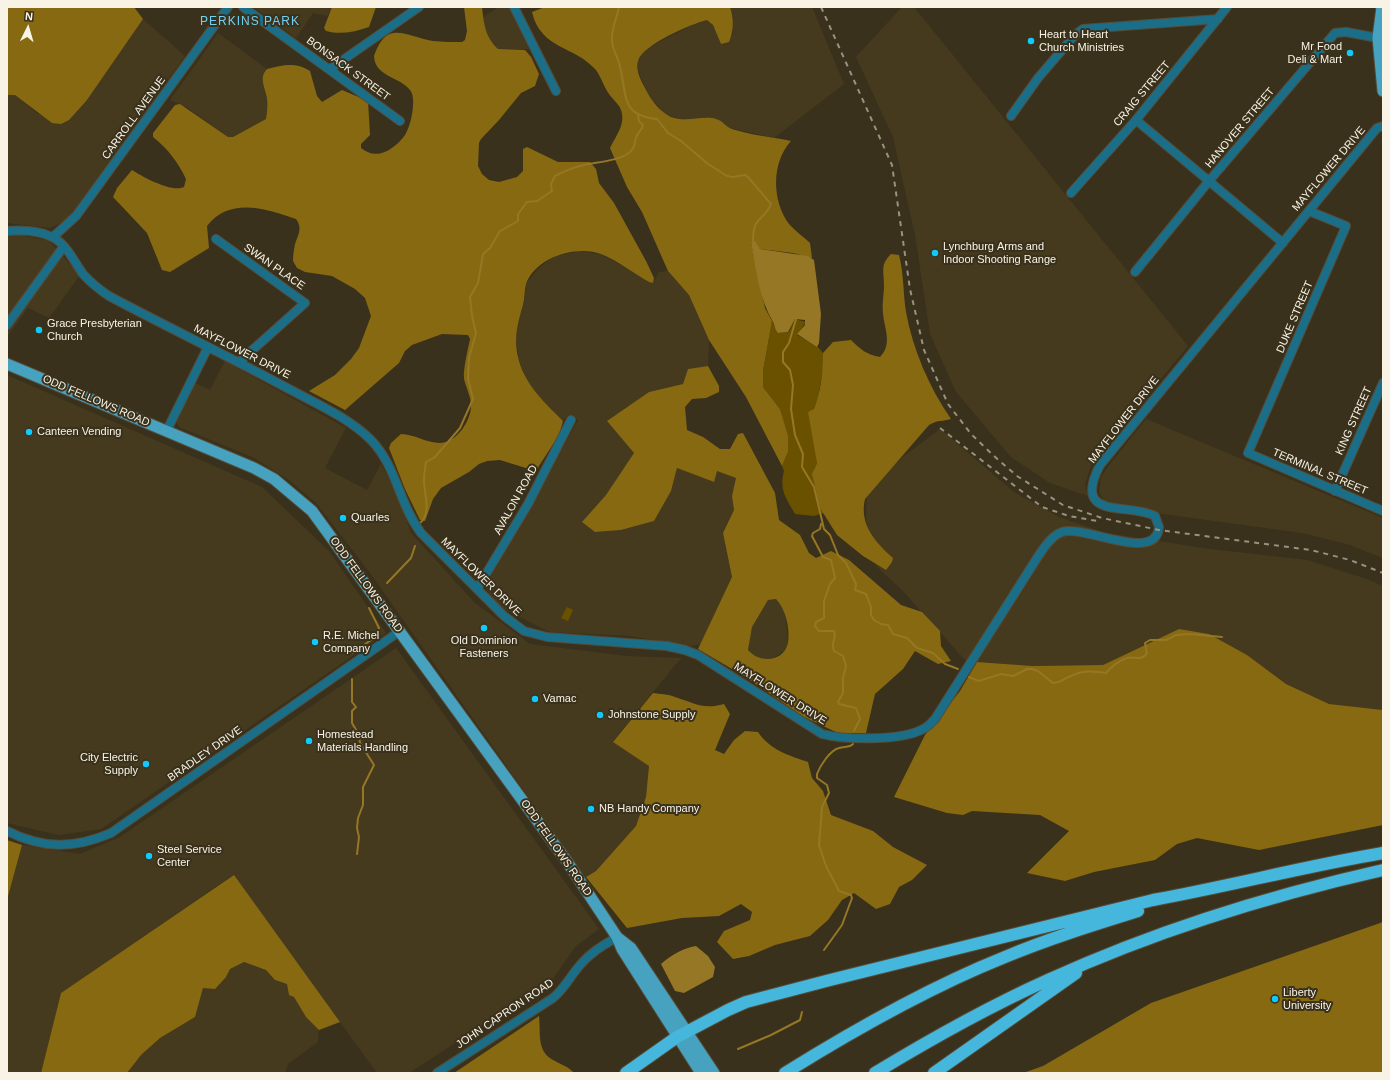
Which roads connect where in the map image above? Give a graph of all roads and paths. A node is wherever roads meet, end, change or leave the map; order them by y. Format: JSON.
{"nodes":[{"id":1,"x":228,"y":7,"type":"edge"},
{"id":2,"x":243,"y":7,"type":"edge"},
{"id":3,"x":418,"y":7,"type":"edge"},
{"id":4,"x":514,"y":7,"type":"edge"},
{"id":5,"x":1227,"y":7,"type":"edge"},
{"id":6,"x":1382,"y":8,"type":"edge"},
{"id":7,"x":1218,"y":19,"type":"junction"},
{"id":8,"x":1378,"y":38,"type":"junction"},
{"id":9,"x":330,"y":69,"type":"junction"},
{"id":10,"x":556,"y":90,"type":"dead end"},
{"id":11,"x":1383,"y":91,"type":"edge"},
{"id":12,"x":1012,"y":116,"type":"dead end"},
{"id":13,"x":1136,"y":120,"type":"junction"},
{"id":14,"x":400,"y":121,"type":"dead end"},
{"id":15,"x":1383,"y":126,"type":"edge"},
{"id":16,"x":1209,"y":181,"type":"junction"},
{"id":17,"x":1071,"y":193,"type":"dead end"},
{"id":18,"x":1309,"y":211,"type":"junction"},
{"id":19,"x":7,"y":231,"type":"edge"},
{"id":20,"x":53,"y":237,"type":"junction"},
{"id":21,"x":216,"y":239,"type":"dead end"},
{"id":22,"x":1283,"y":243,"type":"junction"},
{"id":23,"x":64,"y":246,"type":"junction"},
{"id":24,"x":1135,"y":272,"type":"dead end"},
{"id":25,"x":7,"y":325,"type":"edge"},
{"id":26,"x":208,"y":347,"type":"junction"},
{"id":27,"x":239,"y":362,"type":"junction"},
{"id":28,"x":7,"y":364,"type":"edge"},
{"id":29,"x":1383,"y":382,"type":"edge"},
{"id":30,"x":571,"y":420,"type":"dead end"},
{"id":31,"x":166,"y":430,"type":"junction"},
{"id":32,"x":1248,"y":453,"type":"joint"},
{"id":33,"x":1335,"y":491,"type":"junction"},
{"id":34,"x":1383,"y":511,"type":"edge"},
{"id":35,"x":478,"y":590,"type":"junction"},
{"id":36,"x":400,"y":631,"type":"junction"},
{"id":37,"x":7,"y":831,"type":"edge"},
{"id":38,"x":1383,"y":853,"type":"edge"},
{"id":39,"x":1383,"y":870,"type":"edge"},
{"id":40,"x":1204,"y":891,"type":"junction"},
{"id":41,"x":617,"y":937,"type":"junction"},
{"id":42,"x":1096,"y":959,"type":"junction"},
{"id":43,"x":682,"y":1035,"type":"junction"},
{"id":44,"x":437,"y":1073,"type":"edge"},
{"id":45,"x":626,"y":1073,"type":"edge"},
{"id":46,"x":701,"y":1073,"type":"edge"},
{"id":47,"x":714,"y":1073,"type":"edge"},
{"id":48,"x":785,"y":1073,"type":"edge"},
{"id":49,"x":875,"y":1073,"type":"edge"},
{"id":50,"x":934,"y":1073,"type":"edge"}],
"edges":[{"from":1,"to":20,"type":"street","name":"CARROLL AVENUE"},
{"from":2,"to":9,"type":"street","name":"BONSACK STREET"},
{"from":3,"to":9,"type":"street"},
{"from":4,"to":10,"type":"street"},
{"from":5,"to":7,"type":"street","name":"CRAIG STREET"},
{"from":6,"to":8,"type":"main road"},
{"from":7,"to":12,"type":"street"},
{"from":7,"to":13,"type":"street","name":"CRAIG STREET"},
{"from":8,"to":11,"type":"main road"},
{"from":8,"to":16,"type":"street","name":"HANOVER STREET"},
{"from":9,"to":14,"type":"street","name":"BONSACK STREET"},
{"from":13,"to":16,"type":"street"},
{"from":13,"to":17,"type":"street","name":"CRAIG STREET"},
{"from":15,"to":18,"type":"street","name":"MAYFLOWER DRIVE"},
{"from":16,"to":22,"type":"street"},
{"from":16,"to":24,"type":"street","name":"HANOVER STREET"},
{"from":18,"to":22,"type":"street","name":"MAYFLOWER DRIVE"},
{"from":18,"to":32,"type":"street","name":"DUKE STREET"},
{"from":19,"to":20,"type":"street","name":"MAYFLOWER DRIVE"},
{"from":20,"to":23,"type":"street","name":"MAYFLOWER DRIVE"},
{"from":21,"to":27,"type":"street","name":"SWAN PLACE"},
{"from":22,"to":35,"type":"street","name":"MAYFLOWER DRIVE"},
{"from":23,"to":25,"type":"street"},
{"from":23,"to":26,"type":"street","name":"MAYFLOWER DRIVE"},
{"from":26,"to":27,"type":"street","name":"MAYFLOWER DRIVE"},
{"from":26,"to":31,"type":"street"},
{"from":27,"to":35,"type":"street","name":"MAYFLOWER DRIVE"},
{"from":28,"to":31,"type":"main road","name":"ODD FELLOWS ROAD"},
{"from":29,"to":33,"type":"street","name":"KING STREET"},
{"from":30,"to":35,"type":"street","name":"AVALON ROAD"},
{"from":31,"to":36,"type":"main road","name":"ODD FELLOWS ROAD"},
{"from":32,"to":33,"type":"street","name":"TERMINAL STREET"},
{"from":33,"to":34,"type":"street","name":"TERMINAL STREET"},
{"from":36,"to":37,"type":"street","name":"BRADLEY DRIVE"},
{"from":36,"to":41,"type":"main road","name":"ODD FELLOWS ROAD"},
{"from":38,"to":40,"type":"highway"},
{"from":39,"to":42,"type":"highway"},
{"from":40,"to":43,"type":"highway"},
{"from":40,"to":48,"type":"highway"},
{"from":41,"to":43,"type":"main road","name":"ODD FELLOWS ROAD"},
{"from":41,"to":44,"type":"street","name":"JOHN CAPRON ROAD"},
{"from":42,"to":49,"type":"highway"},
{"from":42,"to":50,"type":"highway"},
{"from":43,"to":45,"type":"highway"},
{"from":43,"to":46,"type":"main road","name":"ODD FELLOWS ROAD"},
{"from":43,"to":47,"type":"main road","name":"ODD FELLOWS ROAD"}]}
